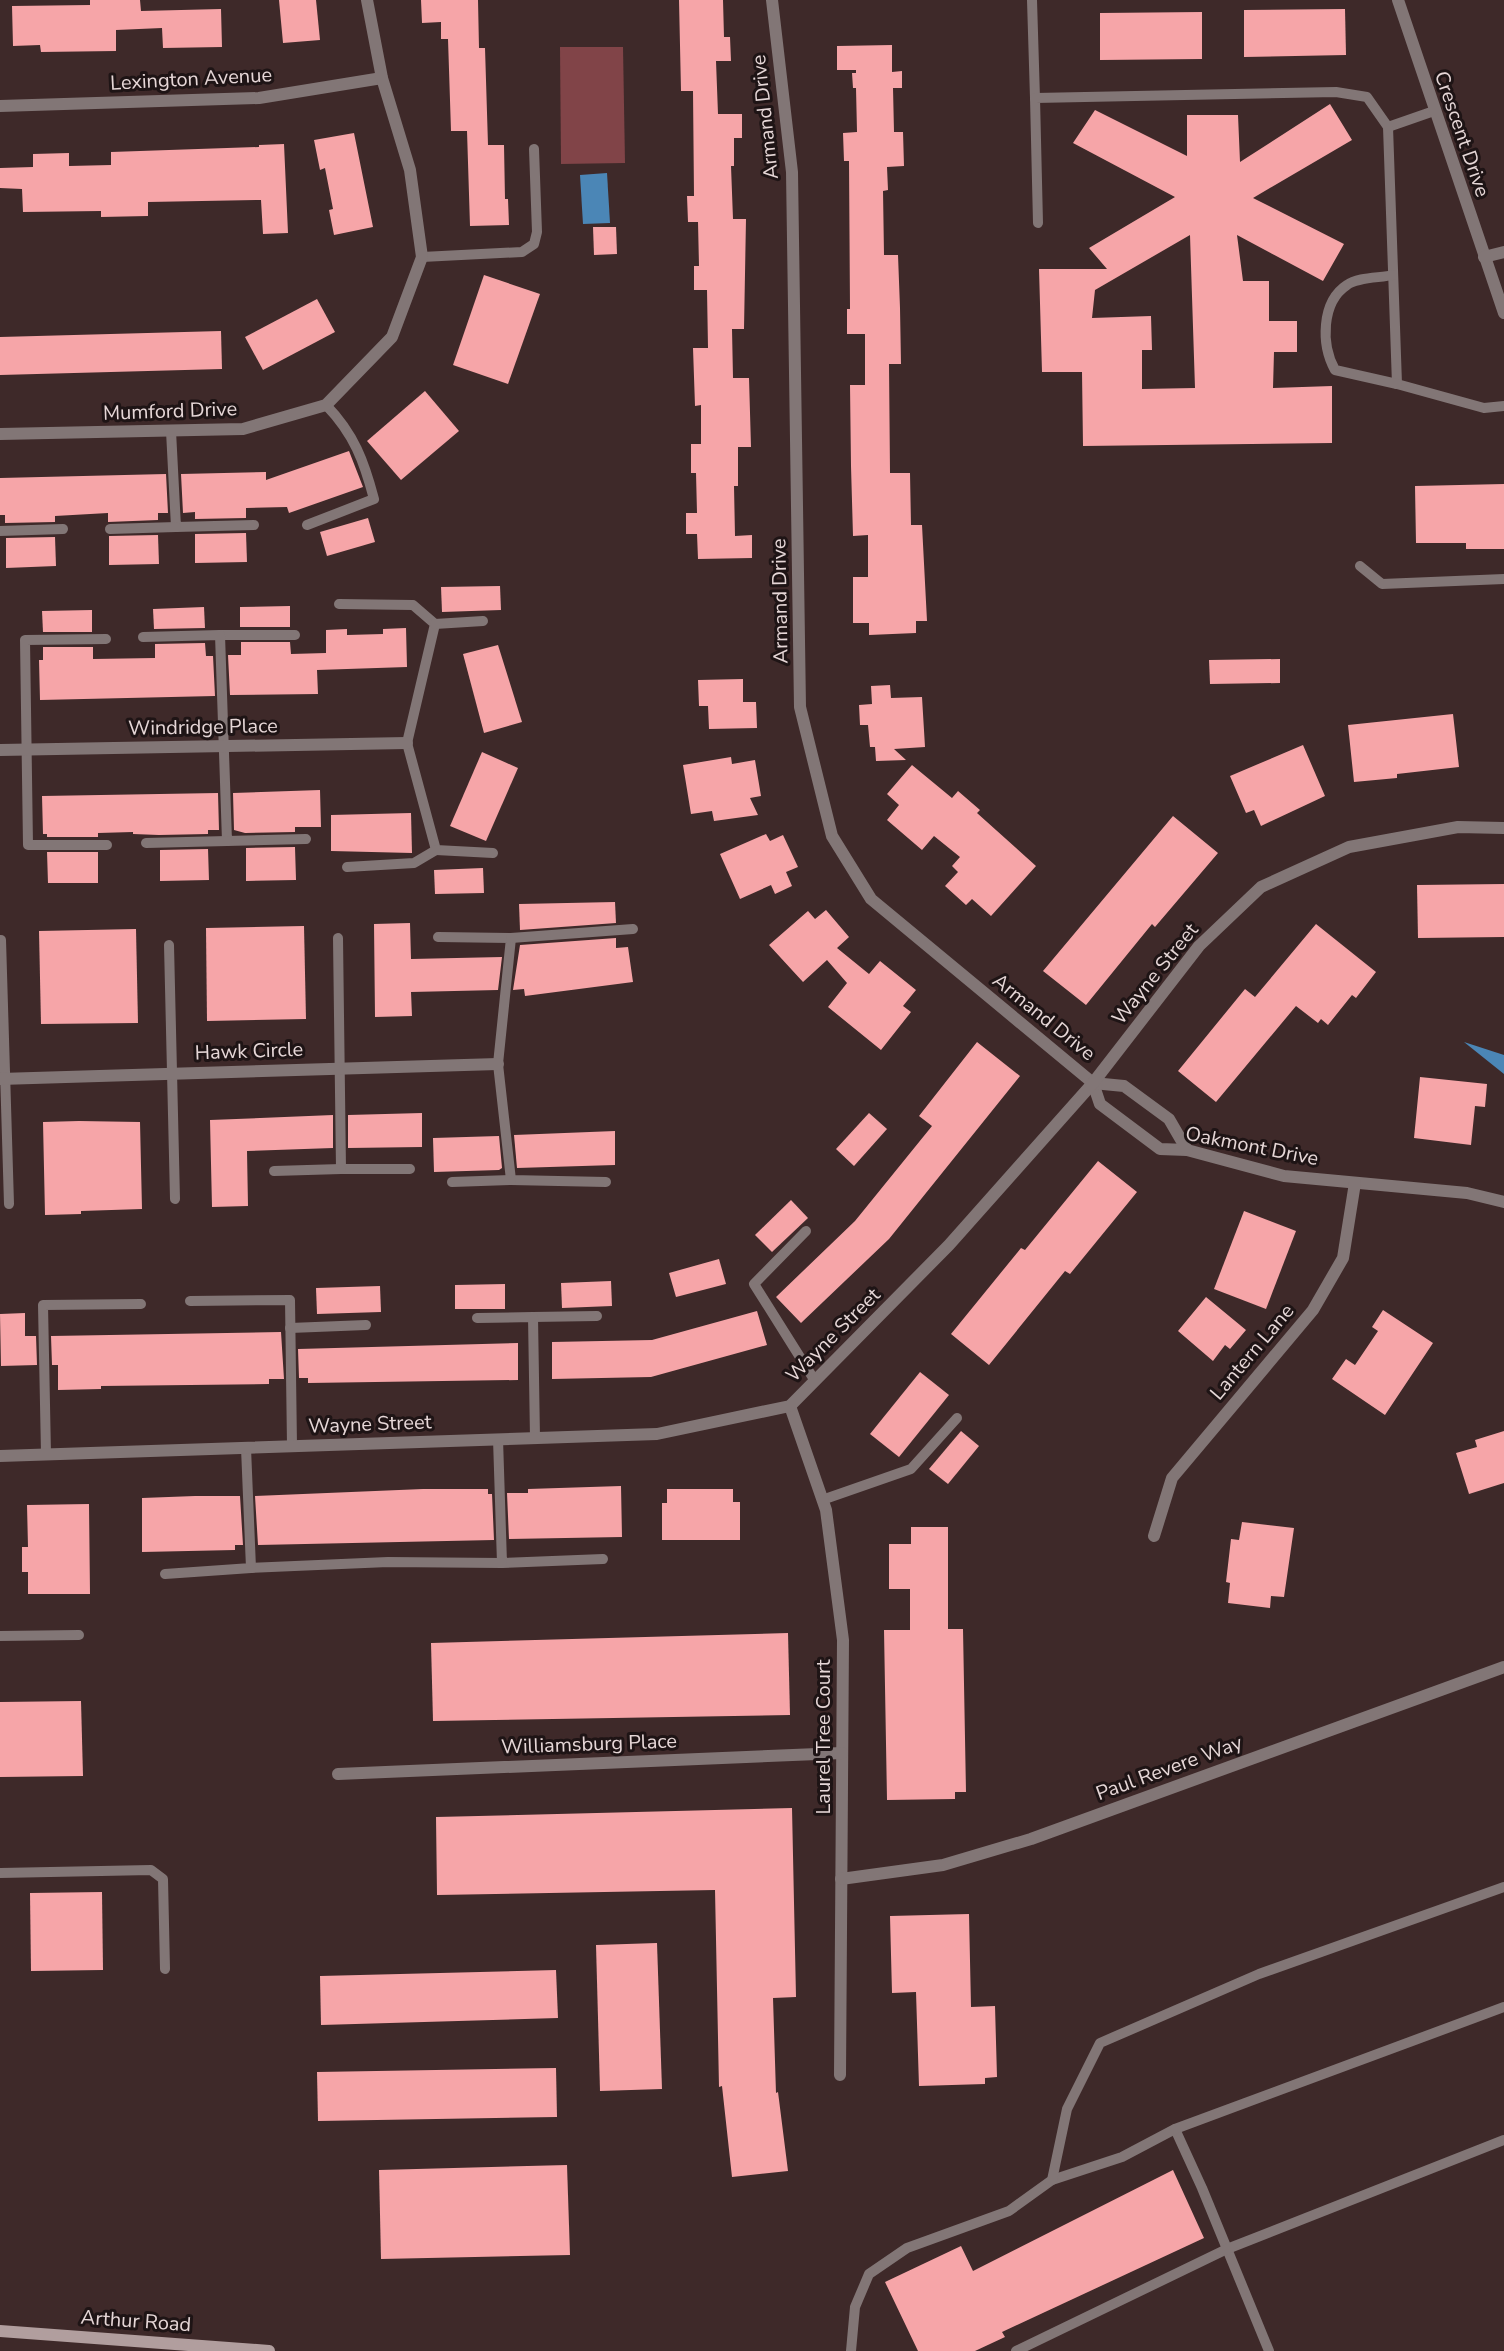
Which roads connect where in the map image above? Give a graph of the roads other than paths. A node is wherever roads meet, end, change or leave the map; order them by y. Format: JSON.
{"nodes":[{"id":1,"x":367,"y":0,"type":"edge"},
{"id":2,"x":772,"y":0,"type":"edge"},
{"id":3,"x":1032,"y":0,"type":"edge"},
{"id":4,"x":1398,"y":0,"type":"edge"},
{"id":5,"x":382,"y":78,"type":"junction"},
{"id":6,"x":1035,"y":98,"type":"junction"},
{"id":7,"x":0,"y":106,"type":"edge"},
{"id":8,"x":1434,"y":111,"type":"junction"},
{"id":9,"x":1389,"y":127,"type":"junction"},
{"id":10,"x":534,"y":149,"type":"dead end"},
{"id":11,"x":1038,"y":223,"type":"dead end"},
{"id":12,"x":1504,"y":252,"type":"edge"},
{"id":13,"x":422,"y":257,"type":"junction"},
{"id":14,"x":1484,"y":257,"type":"junction"},
{"id":15,"x":1393,"y":275,"type":"junction"},
{"id":16,"x":1504,"y":313,"type":"edge"},
{"id":17,"x":1397,"y":384,"type":"junction"},
{"id":18,"x":326,"y":405,"type":"junction"},
{"id":19,"x":1504,"y":406,"type":"edge"},
{"id":20,"x":171,"y":431,"type":"junction"},
{"id":21,"x":0,"y":434,"type":"edge"},
{"id":22,"x":254,"y":525,"type":"dead end"},
{"id":23,"x":307,"y":525,"type":"dead end"},
{"id":24,"x":176,"y":527,"type":"junction"},
{"id":25,"x":110,"y":529,"type":"dead end"},
{"id":26,"x":63,"y":530,"type":"dead end"},
{"id":27,"x":0,"y":531,"type":"edge"},
{"id":28,"x":1360,"y":566,"type":"dead end"},
{"id":29,"x":1504,"y":579,"type":"edge"},
{"id":30,"x":339,"y":604,"type":"dead end"},
{"id":31,"x":483,"y":621,"type":"dead end"},
{"id":32,"x":435,"y":624,"type":"junction"},
{"id":33,"x":220,"y":635,"type":"junction"},
{"id":34,"x":295,"y":635,"type":"dead end"},
{"id":35,"x":143,"y":637,"type":"dead end"},
{"id":36,"x":106,"y":639,"type":"dead end"},
{"id":37,"x":407,"y":742,"type":"junction"},
{"id":38,"x":223,"y":746,"type":"junction"},
{"id":39,"x":0,"y":750,"type":"edge"},
{"id":40,"x":26,"y":750,"type":"junction"},
{"id":41,"x":1504,"y":828,"type":"edge"},
{"id":42,"x":306,"y":839,"type":"dead end"},
{"id":43,"x":227,"y":841,"type":"junction"},
{"id":44,"x":146,"y":843,"type":"dead end"},
{"id":45,"x":107,"y":845,"type":"dead end"},
{"id":46,"x":436,"y":850,"type":"junction"},
{"id":47,"x":493,"y":853,"type":"dead end"},
{"id":48,"x":347,"y":867,"type":"dead end"},
{"id":49,"x":633,"y":929,"type":"dead end"},
{"id":50,"x":438,"y":937,"type":"dead end"},
{"id":51,"x":338,"y":938,"type":"dead end"},
{"id":52,"x":511,"y":938,"type":"junction"},
{"id":53,"x":1,"y":940,"type":"edge"},
{"id":54,"x":169,"y":945,"type":"dead end"},
{"id":55,"x":498,"y":1064,"type":"junction"},
{"id":56,"x":340,"y":1068,"type":"junction"},
{"id":57,"x":174,"y":1073,"type":"junction"},
{"id":58,"x":2,"y":1079,"type":"edge"},
{"id":59,"x":1093,"y":1083,"type":"junction"},
{"id":60,"x":1186,"y":1150,"type":"junction"},
{"id":61,"x":341,"y":1169,"type":"junction"},
{"id":62,"x":410,"y":1169,"type":"dead end"},
{"id":63,"x":274,"y":1171,"type":"dead end"},
{"id":64,"x":511,"y":1180,"type":"junction"},
{"id":65,"x":452,"y":1182,"type":"dead end"},
{"id":66,"x":606,"y":1182,"type":"dead end"},
{"id":67,"x":1355,"y":1183,"type":"junction"},
{"id":68,"x":175,"y":1199,"type":"dead end"},
{"id":69,"x":1504,"y":1202,"type":"edge"},
{"id":70,"x":9,"y":1204,"type":"dead end"},
{"id":71,"x":806,"y":1231,"type":"dead end"},
{"id":72,"x":190,"y":1301,"type":"dead end"},
{"id":73,"x":141,"y":1304,"type":"dead end"},
{"id":74,"x":597,"y":1316,"type":"dead end"},
{"id":75,"x":533,"y":1317,"type":"junction"},
{"id":76,"x":477,"y":1318,"type":"dead end"},
{"id":77,"x":366,"y":1325,"type":"dead end"},
{"id":78,"x":290,"y":1328,"type":"junction"},
{"id":79,"x":815,"y":1381,"type":"junction"},
{"id":80,"x":789,"y":1406,"type":"junction"},
{"id":81,"x":957,"y":1418,"type":"dead end"},
{"id":82,"x":536,"y":1438,"type":"junction"},
{"id":83,"x":498,"y":1439,"type":"junction"},
{"id":84,"x":292,"y":1446,"type":"junction"},
{"id":85,"x":246,"y":1448,"type":"junction"},
{"id":86,"x":46,"y":1454,"type":"junction"},
{"id":87,"x":0,"y":1456,"type":"edge"},
{"id":88,"x":822,"y":1500,"type":"junction"},
{"id":89,"x":1154,"y":1536,"type":"dead end"},
{"id":90,"x":603,"y":1559,"type":"dead end"},
{"id":91,"x":502,"y":1563,"type":"junction"},
{"id":92,"x":251,"y":1568,"type":"junction"},
{"id":93,"x":165,"y":1574,"type":"dead end"},
{"id":94,"x":80,"y":1635,"type":"dead end"},
{"id":95,"x":0,"y":1636,"type":"edge"},
{"id":96,"x":1504,"y":1666,"type":"edge"},
{"id":97,"x":842,"y":1753,"type":"junction"},
{"id":98,"x":338,"y":1774,"type":"dead end"},
{"id":99,"x":0,"y":1873,"type":"edge"},
{"id":100,"x":841,"y":1879,"type":"junction"},
{"id":101,"x":1504,"y":1887,"type":"edge"},
{"id":102,"x":165,"y":1969,"type":"dead end"},
{"id":103,"x":1504,"y":2007,"type":"edge"},
{"id":104,"x":840,"y":2075,"type":"dead end"},
{"id":105,"x":1175,"y":2129,"type":"junction"},
{"id":106,"x":1504,"y":2140,"type":"edge"},
{"id":107,"x":1052,"y":2180,"type":"junction"},
{"id":108,"x":1227,"y":2249,"type":"junction"},
{"id":109,"x":0,"y":2331,"type":"edge"},
{"id":110,"x":269,"y":2351,"type":"edge"},
{"id":111,"x":851,"y":2351,"type":"edge"},
{"id":112,"x":1016,"y":2351,"type":"edge"},
{"id":113,"x":1269,"y":2351,"type":"edge"}],
"edges":[{"from":1,"to":5,"type":"street","name":"Mumford Drive"},
{"from":2,"to":59,"type":"street","name":"Armand Drive"},
{"from":3,"to":6,"type":"lane"},
{"from":4,"to":8,"type":"street","name":"Crescent Drive"},
{"from":5,"to":7,"type":"street","name":"Lexington Avenue"},
{"from":5,"to":13,"type":"street","name":"Mumford Drive"},
{"from":6,"to":9,"type":"lane"},
{"from":6,"to":11,"type":"lane"},
{"from":8,"to":9,"type":"lane"},
{"from":8,"to":14,"type":"street","name":"Crescent Drive"},
{"from":9,"to":15,"type":"lane"},
{"from":10,"to":13,"type":"lane"},
{"from":12,"to":14,"type":"street"},
{"from":13,"to":18,"type":"street","name":"Mumford Drive"},
{"from":14,"to":16,"type":"street","name":"Crescent Drive"},
{"from":15,"to":17,"type":"lane"},
{"from":15,"to":17,"type":"lane"},
{"from":17,"to":19,"type":"lane"},
{"from":18,"to":20,"type":"street","name":"Mumford Drive"},
{"from":18,"to":23,"type":"lane"},
{"from":20,"to":21,"type":"street","name":"Mumford Drive"},
{"from":20,"to":24,"type":"lane"},
{"from":22,"to":24,"type":"lane"},
{"from":24,"to":25,"type":"lane"},
{"from":26,"to":27,"type":"lane"},
{"from":28,"to":29,"type":"lane"},
{"from":30,"to":32,"type":"lane"},
{"from":31,"to":32,"type":"lane"},
{"from":32,"to":37,"type":"lane"},
{"from":33,"to":34,"type":"lane"},
{"from":33,"to":35,"type":"lane"},
{"from":33,"to":38,"type":"lane"},
{"from":36,"to":40,"type":"lane"},
{"from":37,"to":38,"type":"street","name":"Windridge Place"},
{"from":37,"to":46,"type":"lane"},
{"from":38,"to":40,"type":"street","name":"Windridge Place"},
{"from":38,"to":43,"type":"lane"},
{"from":39,"to":40,"type":"street","name":"Windridge Place"},
{"from":40,"to":45,"type":"lane"},
{"from":41,"to":59,"type":"street","name":"Wayne Street"},
{"from":42,"to":43,"type":"lane"},
{"from":43,"to":44,"type":"lane"},
{"from":46,"to":47,"type":"lane"},
{"from":46,"to":48,"type":"lane"},
{"from":49,"to":52,"type":"lane"},
{"from":50,"to":52,"type":"lane"},
{"from":51,"to":56,"type":"lane"},
{"from":52,"to":55,"type":"lane"},
{"from":53,"to":58,"type":"lane"},
{"from":54,"to":57,"type":"lane"},
{"from":55,"to":56,"type":"street","name":"Hawk Circle"},
{"from":55,"to":64,"type":"lane"},
{"from":56,"to":57,"type":"street","name":"Hawk Circle"},
{"from":56,"to":61,"type":"lane"},
{"from":57,"to":58,"type":"street","name":"Hawk Circle"},
{"from":57,"to":68,"type":"lane"},
{"from":58,"to":70,"type":"lane"},
{"from":59,"to":60,"type":"street"},
{"from":59,"to":60,"type":"street","name":"Oakmont Drive"},
{"from":59,"to":79,"type":"street","name":"Wayne Street"},
{"from":60,"to":67,"type":"street","name":"Oakmont Drive"},
{"from":61,"to":62,"type":"lane"},
{"from":61,"to":63,"type":"lane"},
{"from":64,"to":65,"type":"lane"},
{"from":64,"to":66,"type":"lane"},
{"from":67,"to":69,"type":"street","name":"Oakmont Drive"},
{"from":67,"to":89,"type":"street","name":"Lantern Lane"},
{"from":71,"to":79,"type":"lane"},
{"from":72,"to":78,"type":"lane"},
{"from":73,"to":86,"type":"lane"},
{"from":74,"to":75,"type":"lane"},
{"from":75,"to":76,"type":"lane"},
{"from":75,"to":82,"type":"lane"},
{"from":77,"to":78,"type":"lane"},
{"from":78,"to":84,"type":"lane"},
{"from":79,"to":80,"type":"street","name":"Wayne Street"},
{"from":80,"to":82,"type":"street","name":"Wayne Street"},
{"from":80,"to":88,"type":"street","name":"Laurel Tree Court"},
{"from":81,"to":88,"type":"lane"},
{"from":82,"to":83,"type":"street","name":"Wayne Street"},
{"from":83,"to":84,"type":"street","name":"Wayne Street"},
{"from":83,"to":91,"type":"lane"},
{"from":84,"to":85,"type":"street","name":"Wayne Street"},
{"from":85,"to":86,"type":"street","name":"Wayne Street"},
{"from":85,"to":92,"type":"lane"},
{"from":86,"to":87,"type":"street","name":"Wayne Street"},
{"from":88,"to":97,"type":"street","name":"Laurel Tree Court"},
{"from":90,"to":91,"type":"lane"},
{"from":91,"to":92,"type":"lane"},
{"from":92,"to":93,"type":"lane"},
{"from":94,"to":95,"type":"lane"},
{"from":96,"to":100,"type":"street","name":"Paul Revere Way"},
{"from":97,"to":98,"type":"street","name":"Williamsburg Place"},
{"from":97,"to":100,"type":"street","name":"Laurel Tree Court"},
{"from":99,"to":102,"type":"lane"},
{"from":100,"to":104,"type":"street","name":"Laurel Tree Court"},
{"from":101,"to":107,"type":"lane"},
{"from":103,"to":105,"type":"lane"},
{"from":105,"to":107,"type":"lane"},
{"from":105,"to":108,"type":"lane"},
{"from":106,"to":108,"type":"lane"},
{"from":107,"to":111,"type":"lane"},
{"from":108,"to":112,"type":"lane"},
{"from":108,"to":113,"type":"lane"},
{"from":109,"to":110,"type":"main road","name":"Arthur Road"}]}
